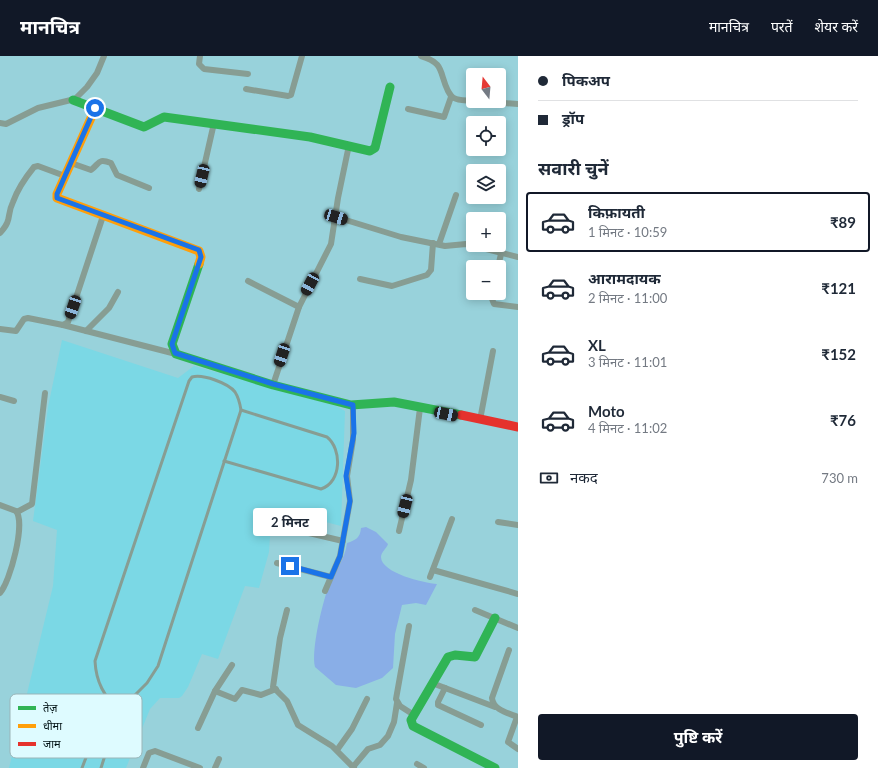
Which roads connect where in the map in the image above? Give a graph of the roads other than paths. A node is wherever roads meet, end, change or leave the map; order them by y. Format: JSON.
{"nodes":[{"id":1,"x":104,"y":56,"type":"edge"},
{"id":2,"x":200,"y":56,"type":"edge"},
{"id":3,"x":302,"y":56,"type":"edge"},
{"id":4,"x":421,"y":56,"type":"edge"},
{"id":5,"x":248,"y":74,"type":"dead end"},
{"id":6,"x":390,"y":87,"type":"dead end"},
{"id":7,"x":246,"y":89,"type":"dead end"},
{"id":8,"x":451,"y":97,"type":"junction"},
{"id":9,"x":73,"y":100,"type":"junction"},
{"id":10,"x":466,"y":100,"type":"edge"},
{"id":11,"x":506,"y":103,"type":"edge"},
{"id":12,"x":518,"y":104,"type":"edge"},
{"id":13,"x":95,"y":108,"type":"junction"},
{"id":14,"x":408,"y":110,"type":"dead end"},
{"id":15,"x":0,"y":123,"type":"edge"},
{"id":16,"x":214,"y":123,"type":"junction"},
{"id":17,"x":349,"y":145,"type":"junction"},
{"id":18,"x":71,"y":163,"type":"junction"},
{"id":19,"x":65,"y":176,"type":"junction"},
{"id":20,"x":149,"y":188,"type":"dead end"},
{"id":21,"x":199,"y":189,"type":"dead end"},
{"id":22,"x":456,"y":195,"type":"dead end"},
{"id":23,"x":104,"y":216,"type":"junction"},
{"id":24,"x":336,"y":217,"type":"junction"},
{"id":25,"x":0,"y":233,"type":"edge"},
{"id":26,"x":436,"y":244,"type":"junction"},
{"id":27,"x":501,"y":254,"type":"junction"},
{"id":28,"x":518,"y":257,"type":"edge"},
{"id":29,"x":500,"y":260,"type":"edge"},
{"id":30,"x":360,"y":279,"type":"dead end"},
{"id":31,"x":248,"y":281,"type":"dead end"},
{"id":32,"x":118,"y":292,"type":"dead end"},
{"id":33,"x":492,"y":300,"type":"edge"},
{"id":34,"x":299,"y":307,"type":"junction"},
{"id":35,"x":518,"y":307,"type":"edge"},
{"id":36,"x":63,"y":325,"type":"junction"},
{"id":37,"x":0,"y":329,"type":"edge"},
{"id":38,"x":86,"y":331,"type":"junction"},
{"id":39,"x":493,"y":351,"type":"dead end"},
{"id":40,"x":176,"y":354,"type":"junction"},
{"id":41,"x":273,"y":384,"type":"junction"},
{"id":42,"x":44,"y":393,"type":"dead end"},
{"id":43,"x":0,"y":397,"type":"edge"},
{"id":44,"x":14,"y":401,"type":"dead end"},
{"id":45,"x":353,"y":405,"type":"junction"},
{"id":46,"x":420,"y":408,"type":"junction"},
{"id":47,"x":241,"y":410,"type":"junction"},
{"id":48,"x":480,"y":420,"type":"junction"},
{"id":49,"x":518,"y":427,"type":"edge"},
{"id":50,"x":224,"y":461,"type":"junction"},
{"id":51,"x":0,"y":505,"type":"edge"},
{"id":52,"x":17,"y":512,"type":"junction"},
{"id":53,"x":452,"y":519,"type":"dead end"},
{"id":54,"x":498,"y":522,"type":"dead end"},
{"id":55,"x":518,"y":524,"type":"edge"},
{"id":56,"x":275,"y":525,"type":"dead end"},
{"id":57,"x":398,"y":531,"type":"dead end"},
{"id":58,"x":342,"y":541,"type":"junction"},
{"id":59,"x":277,"y":563,"type":"dead end"},
{"id":60,"x":432,"y":570,"type":"junction"},
{"id":61,"x":331,"y":577,"type":"junction"},
{"id":62,"x":430,"y":577,"type":"dead end"},
{"id":63,"x":325,"y":591,"type":"dead end"},
{"id":64,"x":0,"y":593,"type":"edge"},
{"id":65,"x":518,"y":594,"type":"edge"},
{"id":66,"x":287,"y":610,"type":"dead end"},
{"id":67,"x":475,"y":610,"type":"dead end"},
{"id":68,"x":495,"y":618,"type":"junction"},
{"id":69,"x":409,"y":626,"type":"dead end"},
{"id":70,"x":518,"y":628,"type":"edge"},
{"id":71,"x":509,"y":650,"type":"dead end"},
{"id":72,"x":232,"y":665,"type":"dead end"},
{"id":73,"x":432,"y":683,"type":"junction"},
{"id":74,"x":445,"y":688,"type":"junction"},
{"id":75,"x":276,"y":689,"type":"junction"},
{"id":76,"x":215,"y":691,"type":"junction"},
{"id":77,"x":104,"y":694,"type":"edge"},
{"id":78,"x":137,"y":694,"type":"edge"},
{"id":79,"x":367,"y":699,"type":"dead end"},
{"id":80,"x":397,"y":703,"type":"junction"},
{"id":81,"x":495,"y":707,"type":"junction"},
{"id":82,"x":414,"y":715,"type":"junction"},
{"id":83,"x":518,"y":717,"type":"edge"},
{"id":84,"x":481,"y":725,"type":"dead end"},
{"id":85,"x":198,"y":728,"type":"dead end"},
{"id":86,"x":518,"y":749,"type":"edge"},
{"id":87,"x":337,"y":750,"type":"junction"},
{"id":88,"x":86,"y":758,"type":"edge"},
{"id":89,"x":104,"y":758,"type":"edge"},
{"id":90,"x":219,"y":759,"type":"dead end"},
{"id":91,"x":417,"y":764,"type":"dead end"},
{"id":92,"x":82,"y":768,"type":"edge"},
{"id":93,"x":101,"y":768,"type":"edge"},
{"id":94,"x":143,"y":768,"type":"edge"},
{"id":95,"x":200,"y":768,"type":"edge"},
{"id":96,"x":215,"y":768,"type":"edge"},
{"id":97,"x":354,"y":768,"type":"edge"},
{"id":98,"x":424,"y":768,"type":"edge"},
{"id":99,"x":495,"y":768,"type":"edge"}],
"edges":[{"from":1,"to":9,"type":"street"},
{"from":2,"to":5,"type":"street"},
{"from":3,"to":7,"type":"street"},
{"from":4,"to":8,"type":"street"},
{"from":6,"to":17,"type":"street"},
{"from":8,"to":10,"type":"street"},
{"from":8,"to":14,"type":"street"},
{"from":9,"to":13,"type":"street"},
{"from":9,"to":15,"type":"street"},
{"from":11,"to":12,"type":"street"},
{"from":13,"to":16,"type":"street"},
{"from":13,"to":18,"type":"street"},
{"from":16,"to":17,"type":"street"},
{"from":16,"to":21,"type":"street"},
{"from":17,"to":24,"type":"street"},
{"from":18,"to":19,"type":"street"},
{"from":18,"to":20,"type":"street"},
{"from":19,"to":23,"type":"street"},
{"from":19,"to":25,"type":"street"},
{"from":22,"to":26,"type":"street"},
{"from":23,"to":36,"type":"street"},
{"from":23,"to":40,"type":"street"},
{"from":24,"to":26,"type":"street"},
{"from":24,"to":34,"type":"street"},
{"from":26,"to":27,"type":"street"},
{"from":26,"to":30,"type":"street"},
{"from":27,"to":28,"type":"street"},
{"from":27,"to":29,"type":"street"},
{"from":31,"to":34,"type":"street"},
{"from":32,"to":38,"type":"street"},
{"from":33,"to":35,"type":"street"},
{"from":34,"to":41,"type":"street"},
{"from":36,"to":37,"type":"street"},
{"from":36,"to":38,"type":"street"},
{"from":38,"to":40,"type":"street"},
{"from":39,"to":48,"type":"street"},
{"from":40,"to":41,"type":"street"},
{"from":41,"to":45,"type":"street"},
{"from":42,"to":52,"type":"street"},
{"from":43,"to":44,"type":"street"},
{"from":45,"to":46,"type":"street"},
{"from":45,"to":58,"type":"street"},
{"from":46,"to":48,"type":"street"},
{"from":46,"to":57,"type":"street"},
{"from":47,"to":50,"type":"lane"},
{"from":47,"to":50,"type":"lane"},
{"from":47,"to":77,"type":"lane"},
{"from":48,"to":49,"type":"street"},
{"from":50,"to":78,"type":"lane"},
{"from":51,"to":52,"type":"street"},
{"from":52,"to":64,"type":"street"},
{"from":53,"to":60,"type":"street"},
{"from":54,"to":55,"type":"street"},
{"from":56,"to":58,"type":"street"},
{"from":58,"to":61,"type":"street"},
{"from":59,"to":61,"type":"street"},
{"from":60,"to":62,"type":"street"},
{"from":60,"to":65,"type":"street"},
{"from":61,"to":63,"type":"street"},
{"from":66,"to":75,"type":"street"},
{"from":67,"to":68,"type":"street"},
{"from":68,"to":70,"type":"street"},
{"from":68,"to":73,"type":"street"},
{"from":69,"to":80,"type":"street"},
{"from":71,"to":81,"type":"street"},
{"from":72,"to":76,"type":"street"},
{"from":73,"to":74,"type":"street"},
{"from":73,"to":82,"type":"street"},
{"from":74,"to":81,"type":"street"},
{"from":74,"to":84,"type":"street"},
{"from":75,"to":76,"type":"street"},
{"from":75,"to":87,"type":"street"},
{"from":76,"to":85,"type":"street"},
{"from":79,"to":87,"type":"street"},
{"from":80,"to":82,"type":"street"},
{"from":80,"to":97,"type":"street"},
{"from":81,"to":83,"type":"street"},
{"from":82,"to":99,"type":"street"},
{"from":83,"to":86,"type":"street"},
{"from":87,"to":97,"type":"street"},
{"from":88,"to":92,"type":"lane"},
{"from":89,"to":93,"type":"lane"},
{"from":90,"to":96,"type":"street"},
{"from":91,"to":98,"type":"street"},
{"from":94,"to":95,"type":"street"}]}
